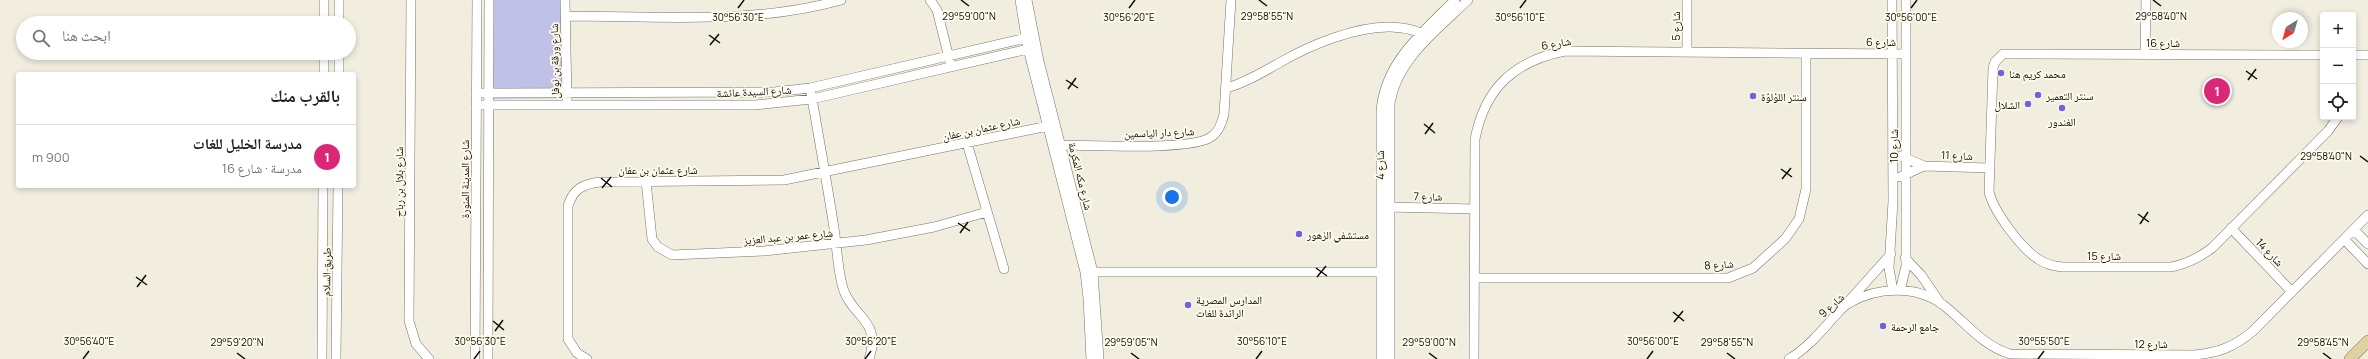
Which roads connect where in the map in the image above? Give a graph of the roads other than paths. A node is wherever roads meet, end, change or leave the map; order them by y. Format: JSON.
{"nodes":[{"id":1,"x":324,"y":0,"type":"edge"},
{"id":2,"x":339,"y":0,"type":"edge"},
{"id":3,"x":411,"y":0,"type":"edge"},
{"id":4,"x":477,"y":0,"type":"edge"},
{"id":5,"x":489,"y":0,"type":"edge"},
{"id":6,"x":565,"y":0,"type":"edge"},
{"id":7,"x":842,"y":0,"type":"edge"},
{"id":8,"x":930,"y":0,"type":"edge"},
{"id":9,"x":1020,"y":0,"type":"edge"},
{"id":10,"x":1027,"y":0,"type":"edge"},
{"id":11,"x":1231,"y":0,"type":"edge"},
{"id":12,"x":1455,"y":0,"type":"edge"},
{"id":13,"x":1468,"y":0,"type":"edge"},
{"id":14,"x":1687,"y":0,"type":"edge"},
{"id":15,"x":1892,"y":0,"type":"edge"},
{"id":16,"x":1906,"y":0,"type":"edge"},
{"id":17,"x":2146,"y":0,"type":"edge"},
{"id":18,"x":324,"y":16,"type":"edge"},
{"id":19,"x":339,"y":16,"type":"edge"},
{"id":20,"x":566,"y":16,"type":"junction"},
{"id":21,"x":1425,"y":36,"type":"junction"},
{"id":22,"x":1026,"y":38,"type":"junction"},
{"id":23,"x":1028,"y":49,"type":"junction"},
{"id":24,"x":1687,"y":52,"type":"junction"},
{"id":25,"x":1806,"y":53,"type":"junction"},
{"id":26,"x":1893,"y":54,"type":"junction"},
{"id":27,"x":1905,"y":54,"type":"junction"},
{"id":28,"x":2003,"y":54,"type":"joint"},
{"id":29,"x":2145,"y":54,"type":"junction"},
{"id":30,"x":2320,"y":55,"type":"edge"},
{"id":31,"x":2356,"y":55,"type":"edge"},
{"id":32,"x":2368,"y":55,"type":"edge"},
{"id":33,"x":949,"y":57,"type":"junction"},
{"id":34,"x":324,"y":60,"type":"edge"},
{"id":35,"x":339,"y":60,"type":"edge"},
{"id":36,"x":951,"y":67,"type":"junction"},
{"id":37,"x":324,"y":72,"type":"edge"},
{"id":38,"x":338,"y":72,"type":"edge"},
{"id":39,"x":810,"y":88,"type":"junction"},
{"id":40,"x":1227,"y":88,"type":"junction"},
{"id":41,"x":488,"y":92,"type":"junction"},
{"id":42,"x":476,"y":93,"type":"junction"},
{"id":43,"x":567,"y":93,"type":"junction"},
{"id":44,"x":812,"y":99,"type":"junction"},
{"id":45,"x":476,"y":105,"type":"junction"},
{"id":46,"x":489,"y":105,"type":"junction"},
{"id":47,"x":567,"y":105,"type":"junction"},
{"id":48,"x":2336,"y":120,"type":"edge"},
{"id":49,"x":1048,"y":126,"type":"junction"},
{"id":50,"x":967,"y":143,"type":"junction"},
{"id":51,"x":1061,"y":145,"type":"junction"},
{"id":52,"x":1893,"y":154,"type":"junction"},
{"id":53,"x":1905,"y":157,"type":"junction"},
{"id":54,"x":1924,"y":166,"type":"junction"},
{"id":55,"x":1989,"y":168,"type":"junction"},
{"id":56,"x":826,"y":171,"type":"junction"},
{"id":57,"x":1905,"y":176,"type":"junction"},
{"id":58,"x":1893,"y":178,"type":"junction"},
{"id":59,"x":646,"y":181,"type":"junction"},
{"id":60,"x":323,"y":188,"type":"edge"},
{"id":61,"x":338,"y":188,"type":"edge"},
{"id":62,"x":1381,"y":207,"type":"junction"},
{"id":63,"x":1391,"y":208,"type":"junction"},
{"id":64,"x":1475,"y":209,"type":"junction"},
{"id":65,"x":987,"y":212,"type":"junction"},
{"id":66,"x":2368,"y":215,"type":"edge"},
{"id":67,"x":2231,"y":228,"type":"junction"},
{"id":68,"x":2354,"y":230,"type":"junction"},
{"id":69,"x":2344,"y":239,"type":"junction"},
{"id":70,"x":837,"y":244,"type":"junction"},
{"id":71,"x":2368,"y":244,"type":"edge"},
{"id":72,"x":1890,"y":254,"type":"junction"},
{"id":73,"x":1905,"y":258,"type":"junction"},
{"id":74,"x":2368,"y":264,"type":"edge"},
{"id":75,"x":1004,"y":269,"type":"dead end"},
{"id":76,"x":1089,"y":272,"type":"junction"},
{"id":77,"x":1386,"y":272,"type":"junction"},
{"id":78,"x":1474,"y":278,"type":"junction"},
{"id":79,"x":1896,"y":291,"type":"junction"},
{"id":80,"x":2292,"y":292,"type":"junction"},
{"id":81,"x":1847,"y":304,"type":"junction"},
{"id":82,"x":1942,"y":305,"type":"junction"},
{"id":83,"x":2368,"y":341,"type":"edge"},
{"id":84,"x":322,"y":359,"type":"edge"},
{"id":85,"x":336,"y":359,"type":"edge"},
{"id":86,"x":428,"y":359,"type":"edge"},
{"id":87,"x":475,"y":359,"type":"edge"},
{"id":88,"x":488,"y":359,"type":"edge"},
{"id":89,"x":587,"y":359,"type":"edge"},
{"id":90,"x":869,"y":359,"type":"edge"},
{"id":91,"x":1091,"y":359,"type":"edge"},
{"id":92,"x":1099,"y":359,"type":"edge"},
{"id":93,"x":1381,"y":359,"type":"edge"},
{"id":94,"x":1390,"y":359,"type":"edge"},
{"id":95,"x":1474,"y":359,"type":"edge"},
{"id":96,"x":1789,"y":359,"type":"edge"},
{"id":97,"x":2350,"y":359,"type":"edge"}],
"edges":[{"from":1,"to":18,"type":"street"},
{"from":2,"to":19,"type":"street"},
{"from":3,"to":86,"type":"street","name":"شارع بلال بن رباح"},
{"from":4,"to":42,"type":"street","name":"شارع المدينة المنورة"},
{"from":5,"to":41,"type":"street"},
{"from":6,"to":20,"type":"street","name":"شارع ورقة بن نوفل"},
{"from":7,"to":20,"type":"street","name":"شارع ورقة بن نوفل"},
{"from":8,"to":33,"type":"street"},
{"from":9,"to":22,"type":"street","name":"شارع مكه المكرمة"},
{"from":10,"to":51,"type":"street","name":"شارع مكه المكرمة"},
{"from":11,"to":40,"type":"street","name":"شارع دار الياسمين"},
{"from":12,"to":21,"type":"street","name":"شارع 4"},
{"from":13,"to":21,"type":"street","name":"شارع 4"},
{"from":14,"to":24,"type":"street","name":"شارع 5"},
{"from":15,"to":26,"type":"street","name":"شارع 10"},
{"from":16,"to":27,"type":"street","name":"شارع 10"},
{"from":17,"to":29,"type":"street"},
{"from":20,"to":43,"type":"street","name":"شارع ورقة بن نوفل"},
{"from":21,"to":40,"type":"street"},
{"from":21,"to":62,"type":"street","name":"شارع 4"},
{"from":21,"to":63,"type":"street","name":"شارع 4"},
{"from":22,"to":23,"type":"street","name":"شارع مكه المكرمة"},
{"from":22,"to":33,"type":"street","name":"شارع السيدة عائشة"},
{"from":23,"to":36,"type":"street","name":"شارع السيدة عائشة"},
{"from":23,"to":49,"type":"street","name":"شارع مكه المكرمة"},
{"from":24,"to":25,"type":"street","name":"شارع 6"},
{"from":24,"to":64,"type":"street","name":"شارع 6"},
{"from":25,"to":26,"type":"street","name":"شارع 6"},
{"from":25,"to":78,"type":"street","name":"شارع 8"},
{"from":26,"to":27,"type":"street","name":"شارع 6"},
{"from":26,"to":52,"type":"street","name":"شارع 10"},
{"from":27,"to":53,"type":"street","name":"شارع 10"},
{"from":28,"to":29,"type":"street","name":"شارع 16"},
{"from":28,"to":55,"type":"street","name":"شارع 15"},
{"from":29,"to":30,"type":"street","name":"شارع 16"},
{"from":31,"to":32,"type":"street"},
{"from":33,"to":36,"type":"street"},
{"from":33,"to":39,"type":"street","name":"شارع السيدة عائشة"},
{"from":34,"to":37,"type":"street"},
{"from":35,"to":38,"type":"street"},
{"from":36,"to":44,"type":"street","name":"شارع السيدة عائشة"},
{"from":39,"to":43,"type":"street","name":"شارع السيدة عائشة"},
{"from":39,"to":44,"type":"street"},
{"from":40,"to":51,"type":"street","name":"شارع دار الياسمين"},
{"from":41,"to":42,"type":"street","name":"شارع السيدة عائشة"},
{"from":41,"to":43,"type":"street","name":"شارع السيدة عائشة"},
{"from":41,"to":46,"type":"street"},
{"from":42,"to":45,"type":"street","name":"شارع المدينة المنورة"},
{"from":43,"to":47,"type":"street","name":"شارع ورقة بن نوفل"},
{"from":44,"to":47,"type":"street","name":"شارع السيدة عائشة"},
{"from":44,"to":56,"type":"street"},
{"from":45,"to":46,"type":"street","name":"شارع السيدة عائشة"},
{"from":45,"to":87,"type":"street","name":"شارع المدينة المنورة"},
{"from":46,"to":47,"type":"street","name":"شارع السيدة عائشة"},
{"from":46,"to":88,"type":"street"},
{"from":48,"to":67,"type":"street","name":"شارع 15"},
{"from":49,"to":50,"type":"street","name":"شارع عثمان بن عفان"},
{"from":49,"to":76,"type":"street","name":"شارع مكه المكرمة"},
{"from":50,"to":56,"type":"street","name":"شارع عثمان بن عفان"},
{"from":50,"to":65,"type":"street"},
{"from":51,"to":76,"type":"street","name":"شارع مكه المكرمة"},
{"from":52,"to":53,"type":"street","name":"شارع 11"},
{"from":52,"to":58,"type":"street","name":"شارع 10"},
{"from":53,"to":54,"type":"street","name":"شارع 11"},
{"from":53,"to":57,"type":"street","name":"شارع 10"},
{"from":54,"to":55,"type":"street","name":"شارع 11"},
{"from":54,"to":57,"type":"street","name":"شارع 11"},
{"from":55,"to":67,"type":"street","name":"شارع 15"},
{"from":56,"to":59,"type":"street","name":"شارع عثمان بن عفان"},
{"from":56,"to":70,"type":"street"},
{"from":57,"to":58,"type":"street","name":"شارع 11"},
{"from":57,"to":73,"type":"street","name":"شارع 10"},
{"from":58,"to":72,"type":"street","name":"شارع 10"},
{"from":59,"to":70,"type":"street","name":"شارع عمر بن عبد العزيز"},
{"from":59,"to":89,"type":"street","name":"شارع عثمان بن عفان"},
{"from":60,"to":84,"type":"street","name":"طريق السلام"},
{"from":61,"to":85,"type":"street","name":"طريق السلام"},
{"from":62,"to":63,"type":"street","name":"شارع 7"},
{"from":62,"to":77,"type":"street","name":"شارع 4"},
{"from":63,"to":64,"type":"street","name":"شارع 7"},
{"from":63,"to":77,"type":"street","name":"شارع 4"},
{"from":64,"to":78,"type":"street","name":"شارع 6"},
{"from":65,"to":70,"type":"street","name":"شارع عمر بن عبد العزيز"},
{"from":65,"to":75,"type":"street"},
{"from":66,"to":68,"type":"street","name":"شارع 12"},
{"from":67,"to":80,"type":"street","name":"شارع 14"},
{"from":68,"to":69,"type":"street","name":"شارع 12"},
{"from":68,"to":71,"type":"street"},
{"from":69,"to":74,"type":"street"},
{"from":69,"to":80,"type":"street","name":"شارع 12"},
{"from":70,"to":90,"type":"street"},
{"from":72,"to":79,"type":"street","name":"شارع 10"},
{"from":72,"to":81,"type":"street"},
{"from":73,"to":79,"type":"street","name":"شارع 10"},
{"from":73,"to":82,"type":"street"},
{"from":76,"to":77,"type":"street"},
{"from":76,"to":91,"type":"street","name":"شارع مكه المكرمة"},
{"from":76,"to":92,"type":"street","name":"شارع مكه المكرمة"},
{"from":77,"to":93,"type":"street","name":"شارع 4"},
{"from":77,"to":94,"type":"street","name":"شارع 4"},
{"from":78,"to":95,"type":"street","name":"شارع 6"},
{"from":79,"to":81,"type":"street","name":"شارع 9"},
{"from":79,"to":82,"type":"street","name":"شارع 12"},
{"from":80,"to":82,"type":"street","name":"شارع 12"},
{"from":81,"to":96,"type":"street","name":"شارع 9"},
{"from":83,"to":97,"type":"main road"}]}
